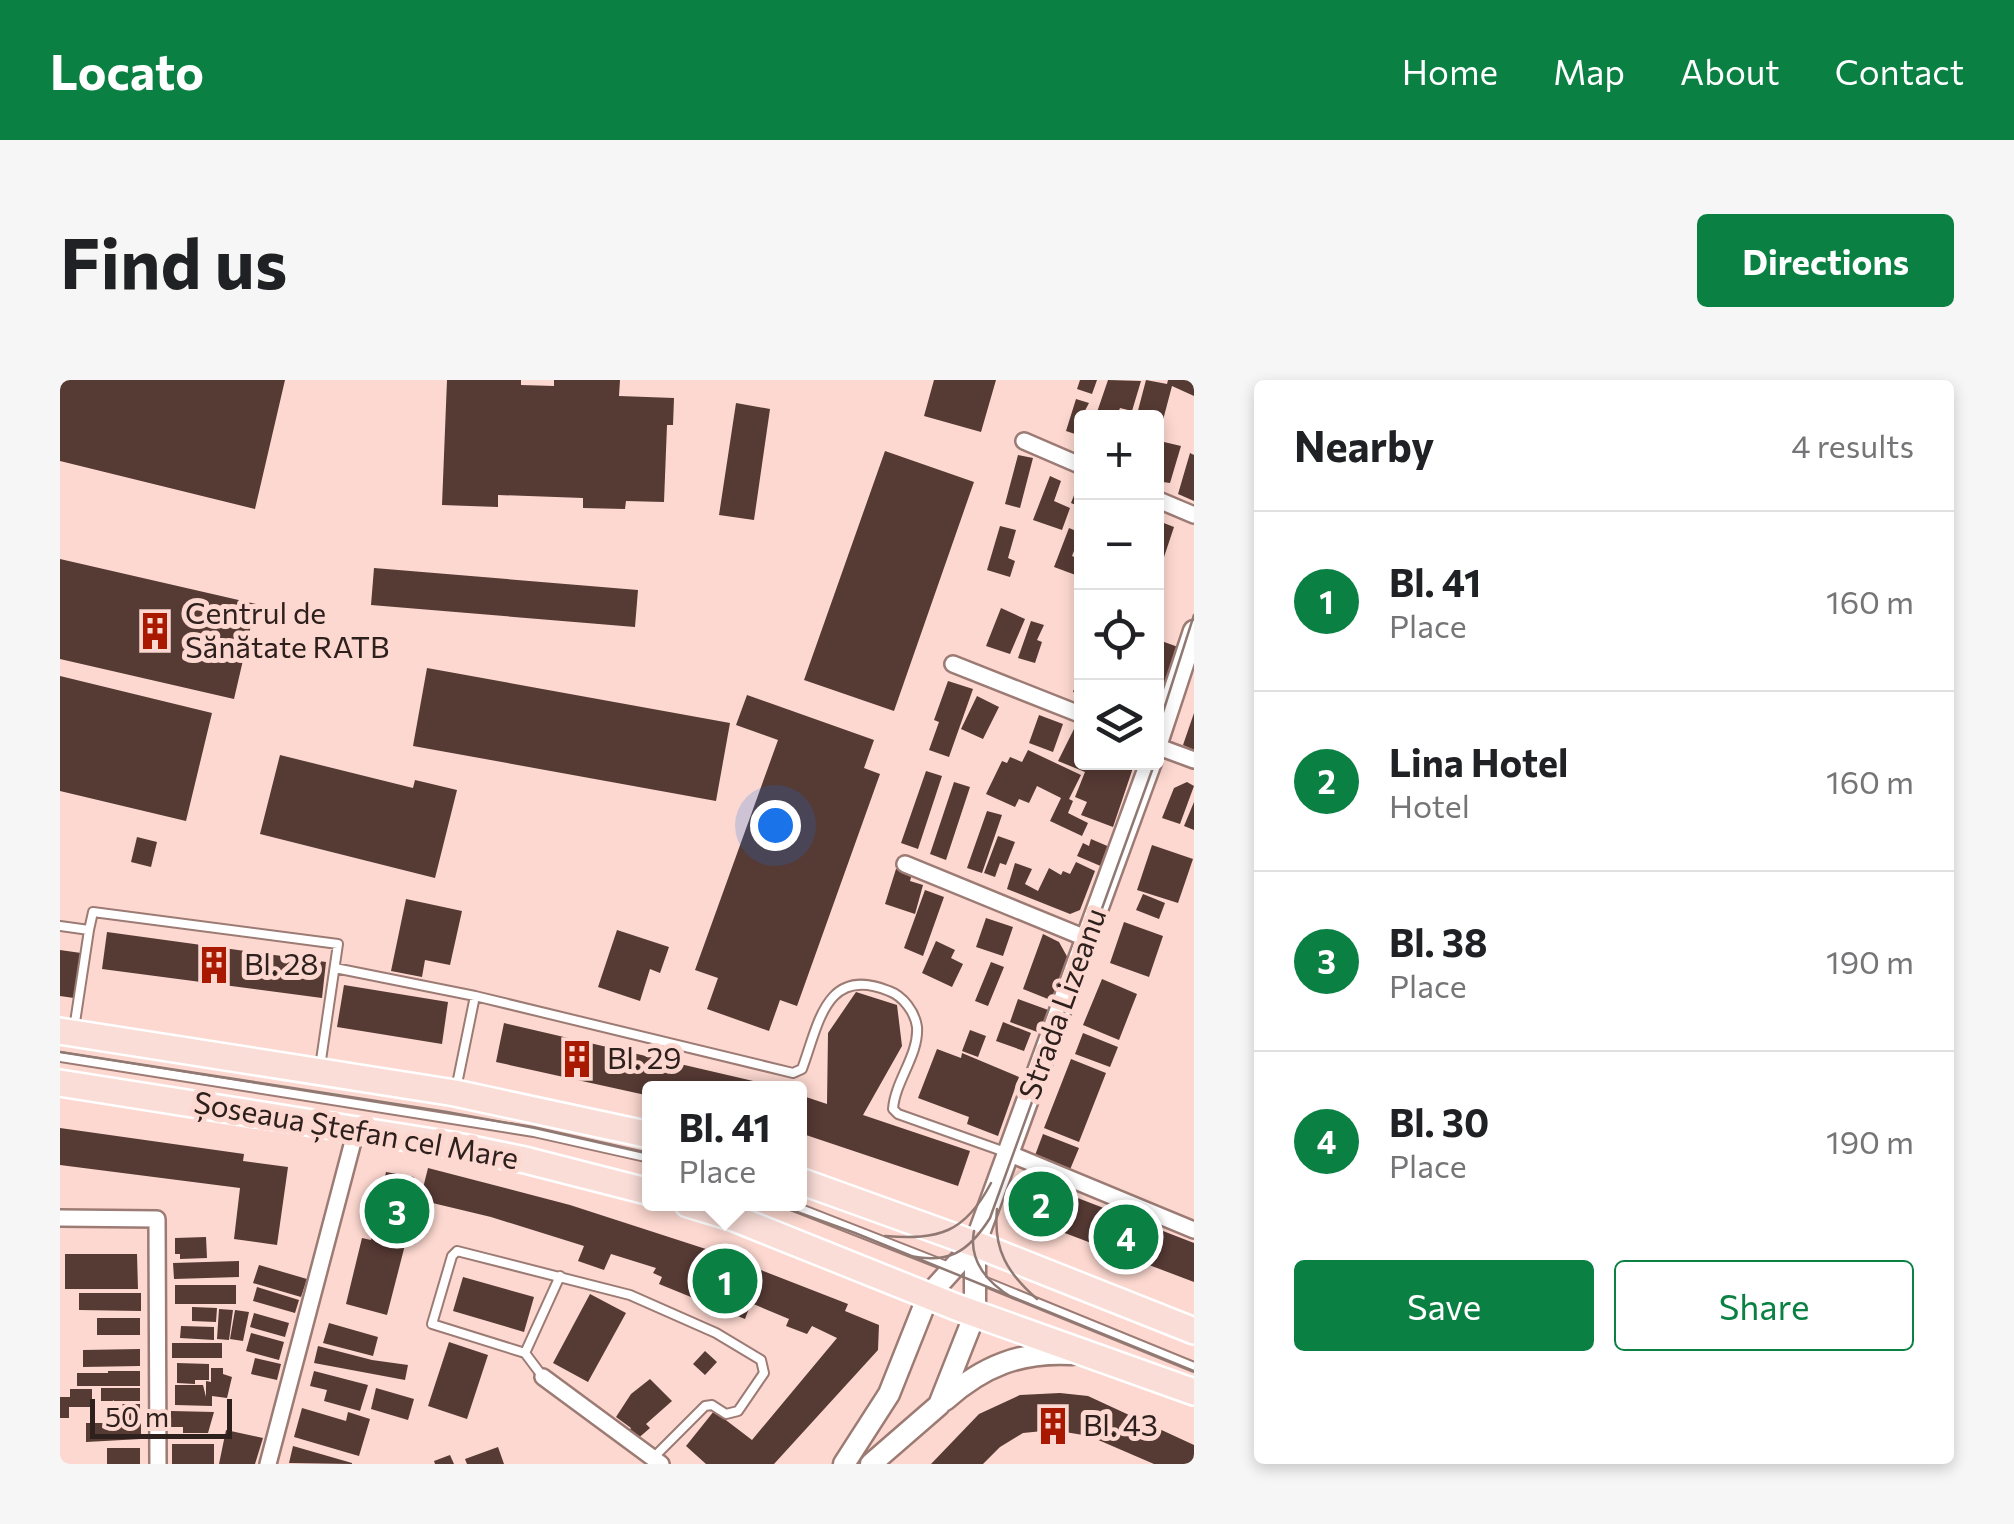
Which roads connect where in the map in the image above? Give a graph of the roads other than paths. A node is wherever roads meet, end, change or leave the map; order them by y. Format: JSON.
{"nodes":[{"id":1,"x":1024,"y":441,"type":"dead end"},
{"id":2,"x":1074,"y":463,"type":"edge"},
{"id":3,"x":1160,"y":500,"type":"edge"},
{"id":4,"x":1194,"y":515,"type":"edge"},
{"id":5,"x":1194,"y":631,"type":"edge"},
{"id":6,"x":953,"y":664,"type":"dead end"},
{"id":7,"x":1074,"y":713,"type":"edge"},
{"id":8,"x":1164,"y":724,"type":"edge"},
{"id":9,"x":1164,"y":749,"type":"edge"},
{"id":10,"x":1194,"y":760,"type":"edge"},
{"id":11,"x":1148,"y":770,"type":"edge"},
{"id":12,"x":905,"y":864,"type":"dead end"},
{"id":13,"x":60,"y":926,"type":"edge"},
{"id":14,"x":89,"y":930,"type":"junction"},
{"id":15,"x":1088,"y":939,"type":"junction"},
{"id":16,"x":336,"y":968,"type":"junction"},
{"id":17,"x":475,"y":996,"type":"junction"},
{"id":18,"x":66,"y":1032,"type":"edge"},
{"id":19,"x":60,"y":1057,"type":"edge"},
{"id":20,"x":320,"y":1072,"type":"junction"},
{"id":21,"x":60,"y":1083,"type":"edge"},
{"id":22,"x":455,"y":1093,"type":"junction"},
{"id":23,"x":356,"y":1130,"type":"junction"},
{"id":24,"x":642,"y":1133,"type":"edge"},
{"id":25,"x":1008,"y":1153,"type":"junction"},
{"id":26,"x":642,"y":1156,"type":"edge"},
{"id":27,"x":807,"y":1184,"type":"edge"},
{"id":28,"x":642,"y":1190,"type":"edge"},
{"id":29,"x":711,"y":1211,"type":"edge"},
{"id":30,"x":806,"y":1211,"type":"edge"},
{"id":31,"x":60,"y":1218,"type":"edge"},
{"id":32,"x":1194,"y":1230,"type":"edge"},
{"id":33,"x":975,"y":1244,"type":"junction"},
{"id":34,"x":950,"y":1268,"type":"junction"},
{"id":35,"x":560,"y":1276,"type":"junction"},
{"id":36,"x":975,"y":1278,"type":"junction"},
{"id":37,"x":928,"y":1296,"type":"junction"},
{"id":38,"x":975,"y":1314,"type":"junction"},
{"id":39,"x":1194,"y":1331,"type":"edge"},
{"id":40,"x":525,"y":1353,"type":"junction"},
{"id":41,"x":1092,"y":1356,"type":"junction"},
{"id":42,"x":1194,"y":1367,"type":"edge"},
{"id":43,"x":543,"y":1377,"type":"joint"},
{"id":44,"x":1194,"y":1392,"type":"edge"},
{"id":45,"x":940,"y":1404,"type":"junction"},
{"id":46,"x":657,"y":1461,"type":"edge"},
{"id":47,"x":158,"y":1464,"type":"edge"},
{"id":48,"x":268,"y":1464,"type":"edge"},
{"id":49,"x":844,"y":1464,"type":"edge"},
{"id":50,"x":871,"y":1464,"type":"edge"}],
"edges":[{"from":1,"to":2,"type":"street"},
{"from":3,"to":4,"type":"street"},
{"from":5,"to":8,"type":"street"},
{"from":6,"to":7,"type":"street"},
{"from":9,"to":10,"type":"street"},
{"from":11,"to":15,"type":"street","name":"Strada Lizeanu"},
{"from":12,"to":15,"type":"street"},
{"from":13,"to":14,"type":"lane"},
{"from":14,"to":16,"type":"lane"},
{"from":14,"to":18,"type":"lane"},
{"from":15,"to":25,"type":"street","name":"Strada Lizeanu"},
{"from":16,"to":17,"type":"lane"},
{"from":16,"to":20,"type":"lane"},
{"from":17,"to":22,"type":"lane"},
{"from":17,"to":25,"type":"lane"},
{"from":18,"to":20,"type":"main road","name":"Șoseaua Ștefan cel Mare"},
{"from":19,"to":26,"type":"lane","name":"Șoseaua Ștefan cel Mare"},
{"from":20,"to":22,"type":"main road","name":"Șoseaua Ștefan cel Mare"},
{"from":21,"to":23,"type":"main road","name":"Șoseaua Ștefan cel Mare"},
{"from":22,"to":24,"type":"main road","name":"Șoseaua Ștefan cel Mare"},
{"from":23,"to":28,"type":"main road","name":"Șoseaua Ștefan cel Mare"},
{"from":23,"to":48,"type":"street"},
{"from":25,"to":32,"type":"street"},
{"from":25,"to":33,"type":"street","name":"Strada Lizeanu"},
{"from":27,"to":33,"type":"main road"},
{"from":29,"to":37,"type":"main road"},
{"from":30,"to":34,"type":"lane"},
{"from":31,"to":47,"type":"street"},
{"from":33,"to":34,"type":"street"},
{"from":33,"to":36,"type":"street"},
{"from":33,"to":39,"type":"main road"},
{"from":34,"to":36,"type":"lane"},
{"from":34,"to":37,"type":"street"},
{"from":35,"to":40,"type":"lane"},
{"from":35,"to":40,"type":"lane"},
{"from":35,"to":46,"type":"lane"},
{"from":36,"to":38,"type":"street"},
{"from":36,"to":42,"type":"lane"},
{"from":37,"to":38,"type":"main road"},
{"from":37,"to":49,"type":"street"},
{"from":38,"to":41,"type":"main road"},
{"from":38,"to":45,"type":"street"},
{"from":40,"to":43,"type":"lane"},
{"from":41,"to":44,"type":"main road"},
{"from":41,"to":45,"type":"street"},
{"from":43,"to":46,"type":"street"},
{"from":45,"to":50,"type":"street"}]}
